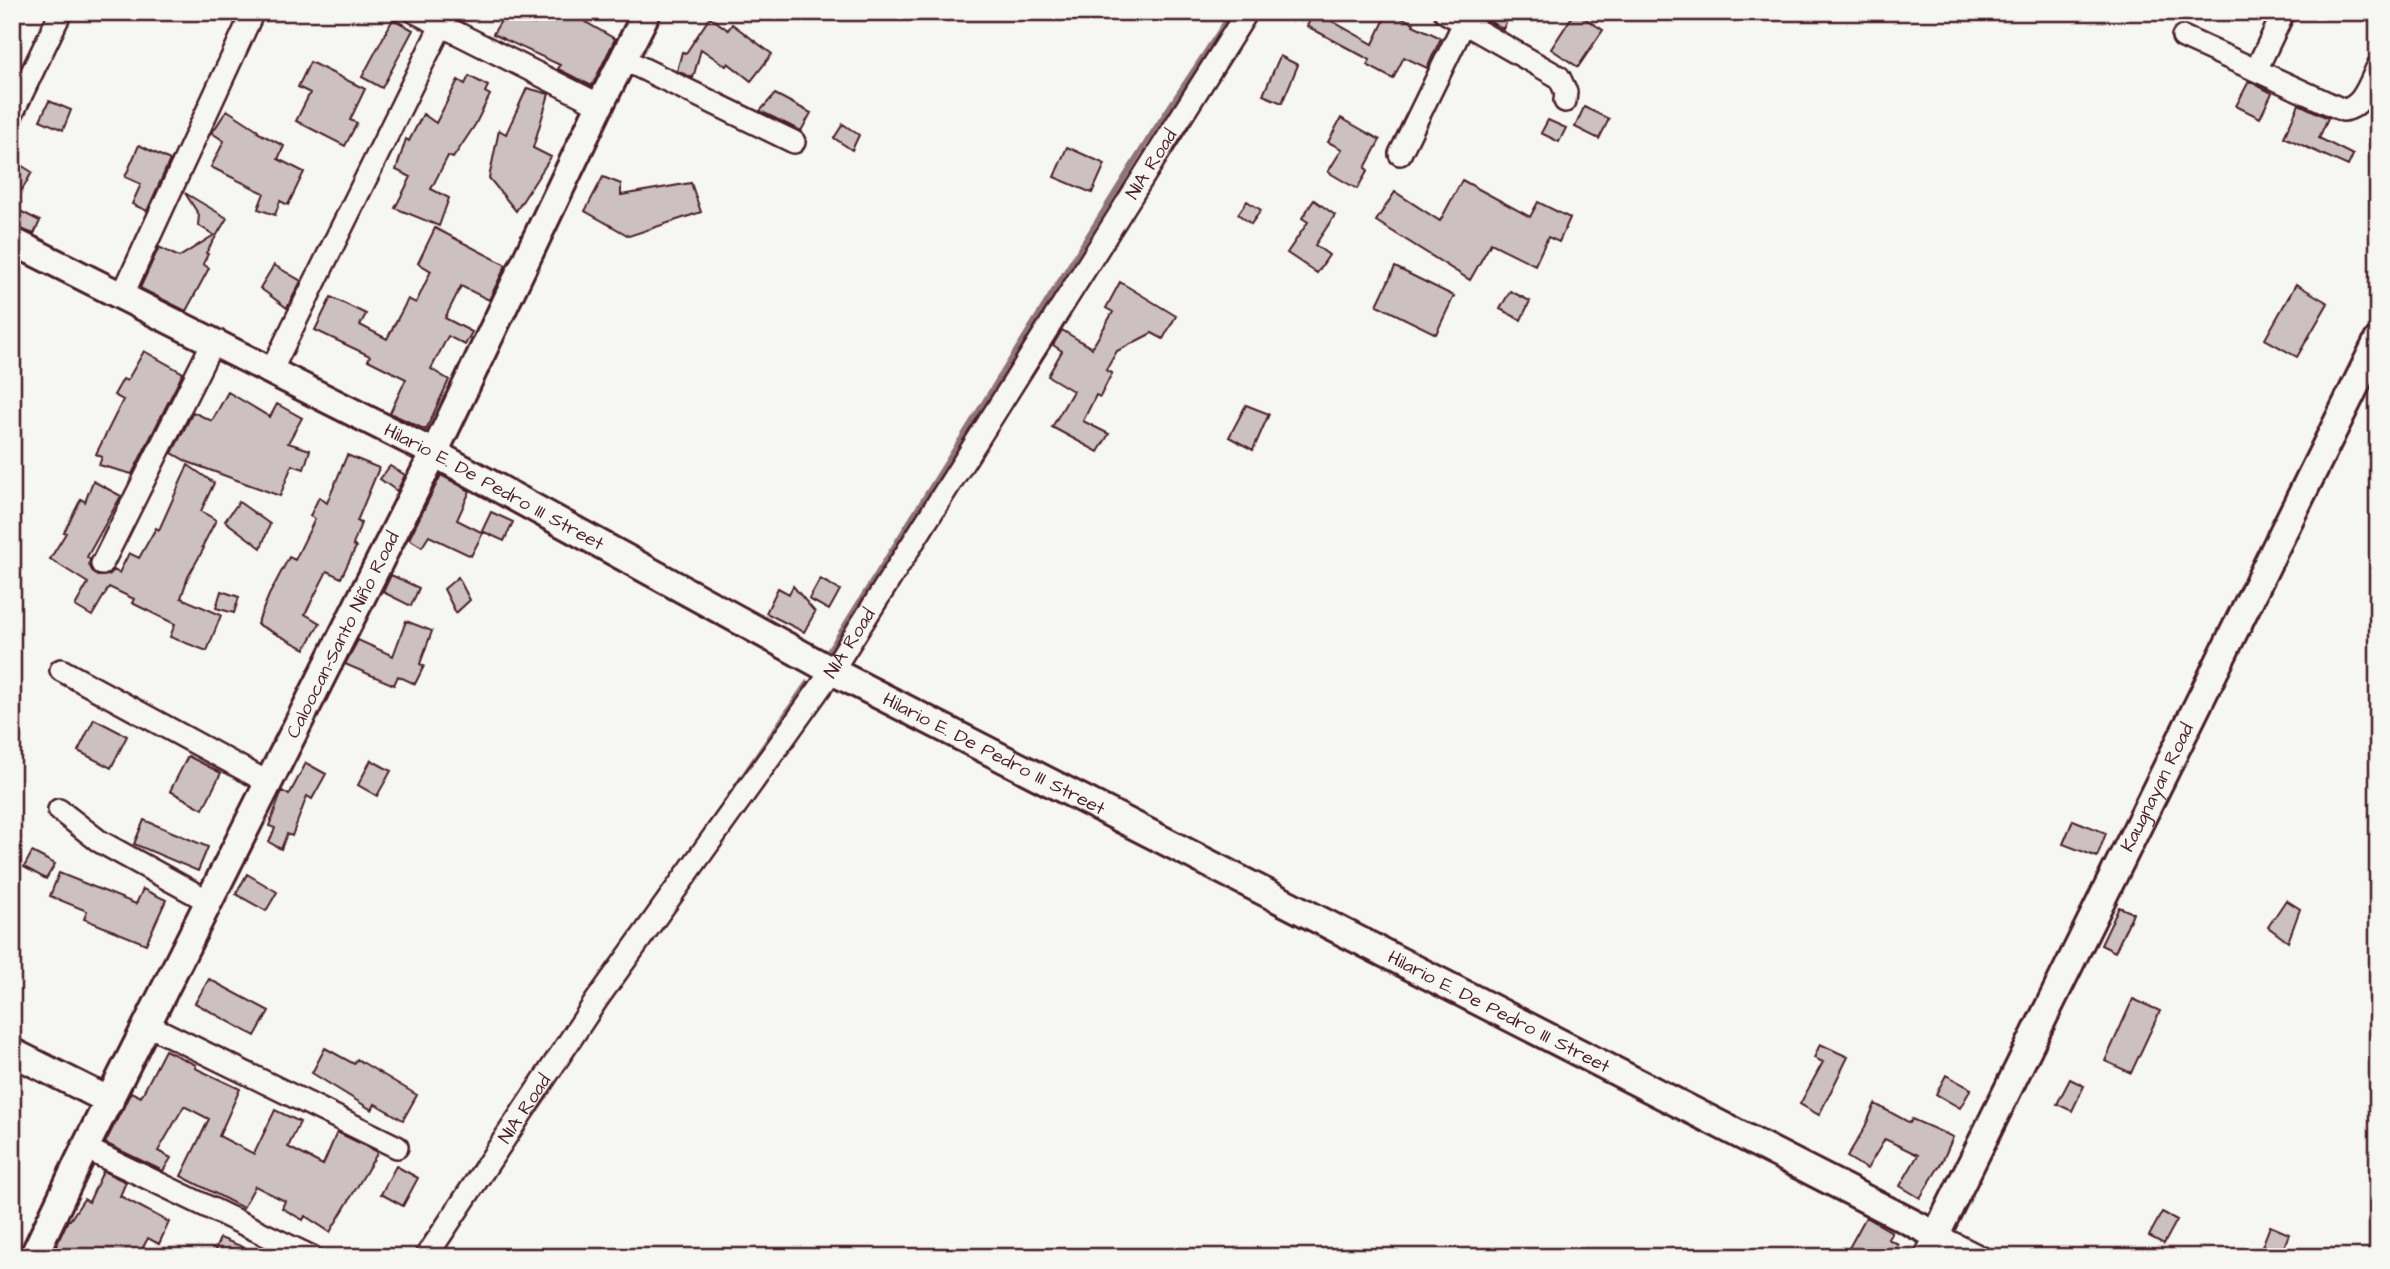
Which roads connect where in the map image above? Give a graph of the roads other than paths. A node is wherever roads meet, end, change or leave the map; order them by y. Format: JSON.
{"nodes":[{"id":1,"x":61,"y":12,"type":"edge"},
{"id":2,"x":253,"y":12,"type":"edge"},
{"id":3,"x":415,"y":12,"type":"edge"},
{"id":4,"x":647,"y":12,"type":"edge"},
{"id":5,"x":1247,"y":12,"type":"edge"},
{"id":6,"x":1445,"y":12,"type":"edge"},
{"id":7,"x":2284,"y":12,"type":"edge"},
{"id":8,"x":1464,"y":23,"type":"junction"},
{"id":9,"x":441,"y":26,"type":"junction"},
{"id":10,"x":2183,"y":37,"type":"dead end"},
{"id":11,"x":623,"y":59,"type":"junction"},
{"id":12,"x":2378,"y":66,"type":"edge"},
{"id":13,"x":2256,"y":70,"type":"junction"},
{"id":14,"x":1565,"y":101,"type":"dead end"},
{"id":15,"x":600,"y":105,"type":"junction"},
{"id":16,"x":12,"y":114,"type":"edge"},
{"id":17,"x":794,"y":142,"type":"dead end"},
{"id":18,"x":1401,"y":154,"type":"dead end"},
{"id":19,"x":12,"y":241,"type":"edge"},
{"id":20,"x":122,"y":296,"type":"junction"},
{"id":21,"x":2378,"y":341,"type":"edge"},
{"id":22,"x":213,"y":342,"type":"junction"},
{"id":23,"x":271,"y":371,"type":"junction"},
{"id":24,"x":434,"y":453,"type":"junction"},
{"id":25,"x":102,"y":564,"type":"dead end"},
{"id":26,"x":61,"y":670,"type":"dead end"},
{"id":27,"x":832,"y":671,"type":"junction"},
{"id":28,"x":269,"y":783,"type":"junction"},
{"id":29,"x":58,"y":810,"type":"dead end"},
{"id":30,"x":210,"y":902,"type":"junction"},
{"id":31,"x":148,"y":1025,"type":"junction"},
{"id":32,"x":12,"y":1052,"type":"edge"},
{"id":33,"x":110,"y":1101,"type":"junction"},
{"id":34,"x":397,"y":1147,"type":"dead end"},
{"id":35,"x":85,"y":1148,"type":"junction"},
{"id":36,"x":1931,"y":1246,"type":"edge"},
{"id":37,"x":33,"y":1257,"type":"edge"},
{"id":38,"x":312,"y":1257,"type":"edge"},
{"id":39,"x":426,"y":1257,"type":"edge"},
{"id":40,"x":1980,"y":1257,"type":"edge"}],
"edges":[{"from":1,"to":16,"type":"street"},
{"from":2,"to":20,"type":"street"},
{"from":3,"to":9,"type":"street"},
{"from":4,"to":11,"type":"street","name":"Caloocan-Santo Niño Road"},
{"from":5,"to":27,"type":"street","name":"NIA Road"},
{"from":6,"to":8,"type":"street"},
{"from":7,"to":13,"type":"street"},
{"from":8,"to":14,"type":"street"},
{"from":8,"to":18,"type":"street"},
{"from":9,"to":15,"type":"street"},
{"from":9,"to":23,"type":"street"},
{"from":10,"to":13,"type":"street"},
{"from":11,"to":15,"type":"street","name":"Caloocan-Santo Niño Road"},
{"from":11,"to":17,"type":"street"},
{"from":12,"to":13,"type":"street"},
{"from":15,"to":24,"type":"street","name":"Caloocan-Santo Niño Road"},
{"from":19,"to":20,"type":"street","name":"Hilario E. De Pedro III Street"},
{"from":20,"to":22,"type":"street","name":"Hilario E. De Pedro III Street"},
{"from":21,"to":36,"type":"street","name":"Kaugnayan Road"},
{"from":22,"to":23,"type":"street","name":"Hilario E. De Pedro III Street"},
{"from":22,"to":25,"type":"street"},
{"from":23,"to":24,"type":"street","name":"Hilario E. De Pedro III Street"},
{"from":24,"to":27,"type":"street","name":"Hilario E. De Pedro III Street"},
{"from":24,"to":28,"type":"street","name":"Caloocan-Santo Niño Road"},
{"from":26,"to":28,"type":"street"},
{"from":27,"to":36,"type":"street","name":"Hilario E. De Pedro III Street"},
{"from":27,"to":39,"type":"street","name":"NIA Road"},
{"from":28,"to":30,"type":"street","name":"Caloocan-Santo Niño Road"},
{"from":29,"to":30,"type":"street"},
{"from":30,"to":31,"type":"street","name":"Caloocan-Santo Niño Road"},
{"from":31,"to":33,"type":"street","name":"Caloocan-Santo Niño Road"},
{"from":31,"to":34,"type":"street"},
{"from":32,"to":33,"type":"street"},
{"from":33,"to":35,"type":"street","name":"Caloocan-Santo Niño Road"},
{"from":35,"to":37,"type":"street","name":"Caloocan-Santo Niño Road"},
{"from":35,"to":38,"type":"street"},
{"from":36,"to":40,"type":"street","name":"Hilario E. De Pedro III Street"}]}
